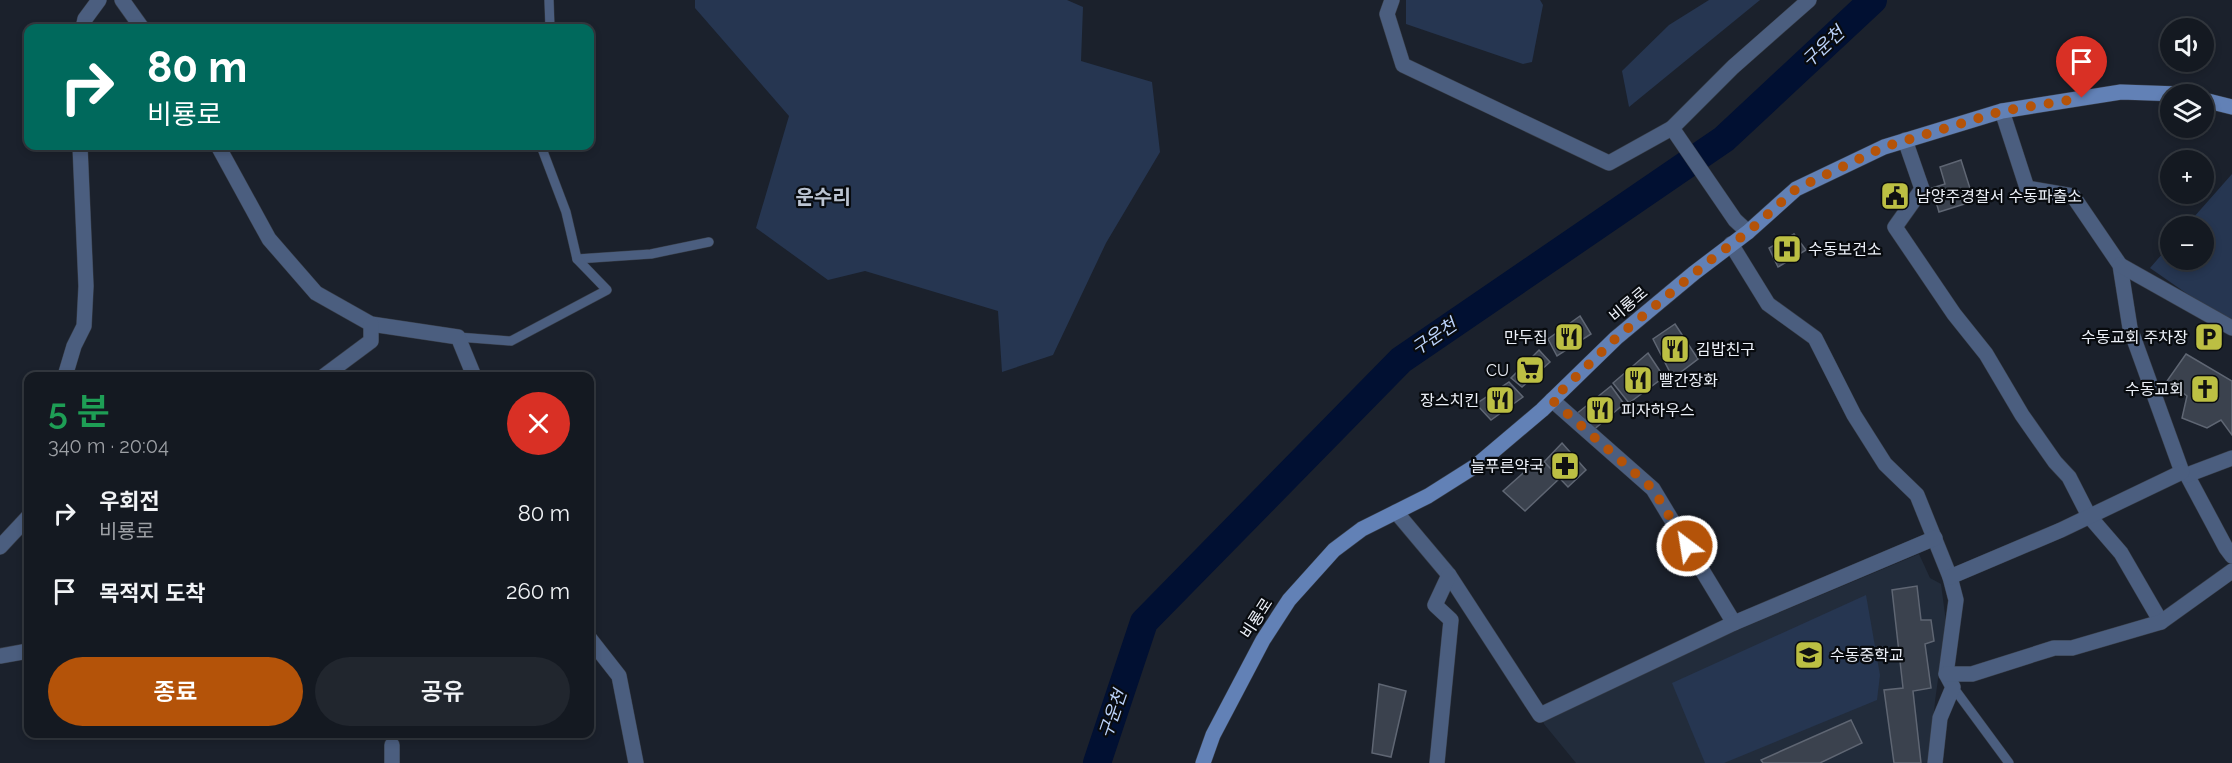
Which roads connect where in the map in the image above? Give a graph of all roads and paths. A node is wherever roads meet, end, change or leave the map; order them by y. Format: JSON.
{"nodes":[{"id":1,"x":99,"y":0,"type":"edge"},
{"id":2,"x":122,"y":0,"type":"edge"},
{"id":3,"x":549,"y":0,"type":"edge"},
{"id":4,"x":1392,"y":0,"type":"edge"},
{"id":5,"x":1809,"y":0,"type":"edge"},
{"id":6,"x":84,"y":24,"type":"edge"},
{"id":7,"x":139,"y":24,"type":"edge"},
{"id":8,"x":550,"y":24,"type":"edge"},
{"id":9,"x":2160,"y":93,"type":"edge"},
{"id":10,"x":2214,"y":102,"type":"edge"},
{"id":11,"x":2232,"y":107,"type":"edge"},
{"id":12,"x":2002,"y":111,"type":"junction"},
{"id":13,"x":1674,"y":131,"type":"junction"},
{"id":14,"x":1905,"y":140,"type":"junction"},
{"id":15,"x":80,"y":150,"type":"edge"},
{"id":16,"x":220,"y":150,"type":"edge"},
{"id":17,"x":543,"y":150,"type":"edge"},
{"id":18,"x":1748,"y":232,"type":"junction"},
{"id":19,"x":709,"y":242,"type":"dead end"},
{"id":20,"x":1731,"y":244,"type":"junction"},
{"id":21,"x":577,"y":259,"type":"junction"},
{"id":22,"x":2120,"y":265,"type":"junction"},
{"id":23,"x":371,"y":324,"type":"junction"},
{"id":24,"x":2232,"y":328,"type":"edge"},
{"id":25,"x":459,"y":337,"type":"junction"},
{"id":26,"x":65,"y":372,"type":"edge"},
{"id":27,"x":329,"y":372,"type":"edge"},
{"id":28,"x":472,"y":372,"type":"edge"},
{"id":29,"x":1552,"y":400,"type":"junction"},
{"id":30,"x":2232,"y":458,"type":"edge"},
{"id":31,"x":2185,"y":474,"type":"junction"},
{"id":32,"x":1396,"y":512,"type":"junction"},
{"id":33,"x":2089,"y":516,"type":"junction"},
{"id":34,"x":24,"y":521,"type":"edge"},
{"id":35,"x":1935,"y":538,"type":"junction"},
{"id":36,"x":0,"y":547,"type":"edge"},
{"id":37,"x":2232,"y":556,"type":"edge"},
{"id":38,"x":2232,"y":571,"type":"edge"},
{"id":39,"x":1449,"y":575,"type":"junction"},
{"id":40,"x":1950,"y":577,"type":"junction"},
{"id":41,"x":2161,"y":622,"type":"junction"},
{"id":42,"x":1734,"y":623,"type":"junction"},
{"id":43,"x":594,"y":644,"type":"edge"},
{"id":44,"x":24,"y":652,"type":"edge"},
{"id":45,"x":0,"y":656,"type":"edge"},
{"id":46,"x":1949,"y":680,"type":"junction"},
{"id":47,"x":392,"y":745,"type":"dead end"},
{"id":48,"x":392,"y":763,"type":"edge"},
{"id":49,"x":636,"y":763,"type":"edge"},
{"id":50,"x":1203,"y":763,"type":"edge"},
{"id":51,"x":1437,"y":763,"type":"edge"},
{"id":52,"x":1935,"y":763,"type":"edge"},
{"id":53,"x":2009,"y":763,"type":"edge"}],
"edges":[{"from":1,"to":6,"type":"street"},
{"from":2,"to":7,"type":"street"},
{"from":3,"to":8,"type":"lane"},
{"from":4,"to":13,"type":"street"},
{"from":5,"to":13,"type":"street"},
{"from":9,"to":12,"type":"main road","name":"비룡로"},
{"from":10,"to":11,"type":"main road"},
{"from":12,"to":14,"type":"main road","name":"비룡로"},
{"from":12,"to":22,"type":"street"},
{"from":13,"to":18,"type":"street"},
{"from":14,"to":18,"type":"main road","name":"비룡로"},
{"from":14,"to":33,"type":"street"},
{"from":15,"to":26,"type":"street"},
{"from":16,"to":23,"type":"street"},
{"from":17,"to":21,"type":"lane"},
{"from":18,"to":20,"type":"main road","name":"비룡로"},
{"from":19,"to":21,"type":"lane"},
{"from":20,"to":29,"type":"main road","name":"비룡로"},
{"from":20,"to":35,"type":"street"},
{"from":21,"to":25,"type":"lane"},
{"from":22,"to":24,"type":"street"},
{"from":22,"to":31,"type":"street"},
{"from":23,"to":25,"type":"street"},
{"from":23,"to":27,"type":"street"},
{"from":25,"to":28,"type":"street"},
{"from":29,"to":32,"type":"main road","name":"비룡로"},
{"from":29,"to":42,"type":"street"},
{"from":30,"to":31,"type":"street"},
{"from":31,"to":33,"type":"street"},
{"from":31,"to":37,"type":"street"},
{"from":32,"to":39,"type":"street"},
{"from":32,"to":50,"type":"main road","name":"비룡로"},
{"from":33,"to":40,"type":"street"},
{"from":33,"to":41,"type":"street"},
{"from":34,"to":36,"type":"street"},
{"from":35,"to":40,"type":"street"},
{"from":35,"to":42,"type":"street"},
{"from":38,"to":41,"type":"street"},
{"from":39,"to":42,"type":"street"},
{"from":39,"to":51,"type":"street"},
{"from":40,"to":46,"type":"street"},
{"from":41,"to":46,"type":"street"},
{"from":43,"to":49,"type":"street"},
{"from":44,"to":45,"type":"street"},
{"from":46,"to":52,"type":"street"},
{"from":46,"to":53,"type":"lane"},
{"from":47,"to":48,"type":"street"}]}
